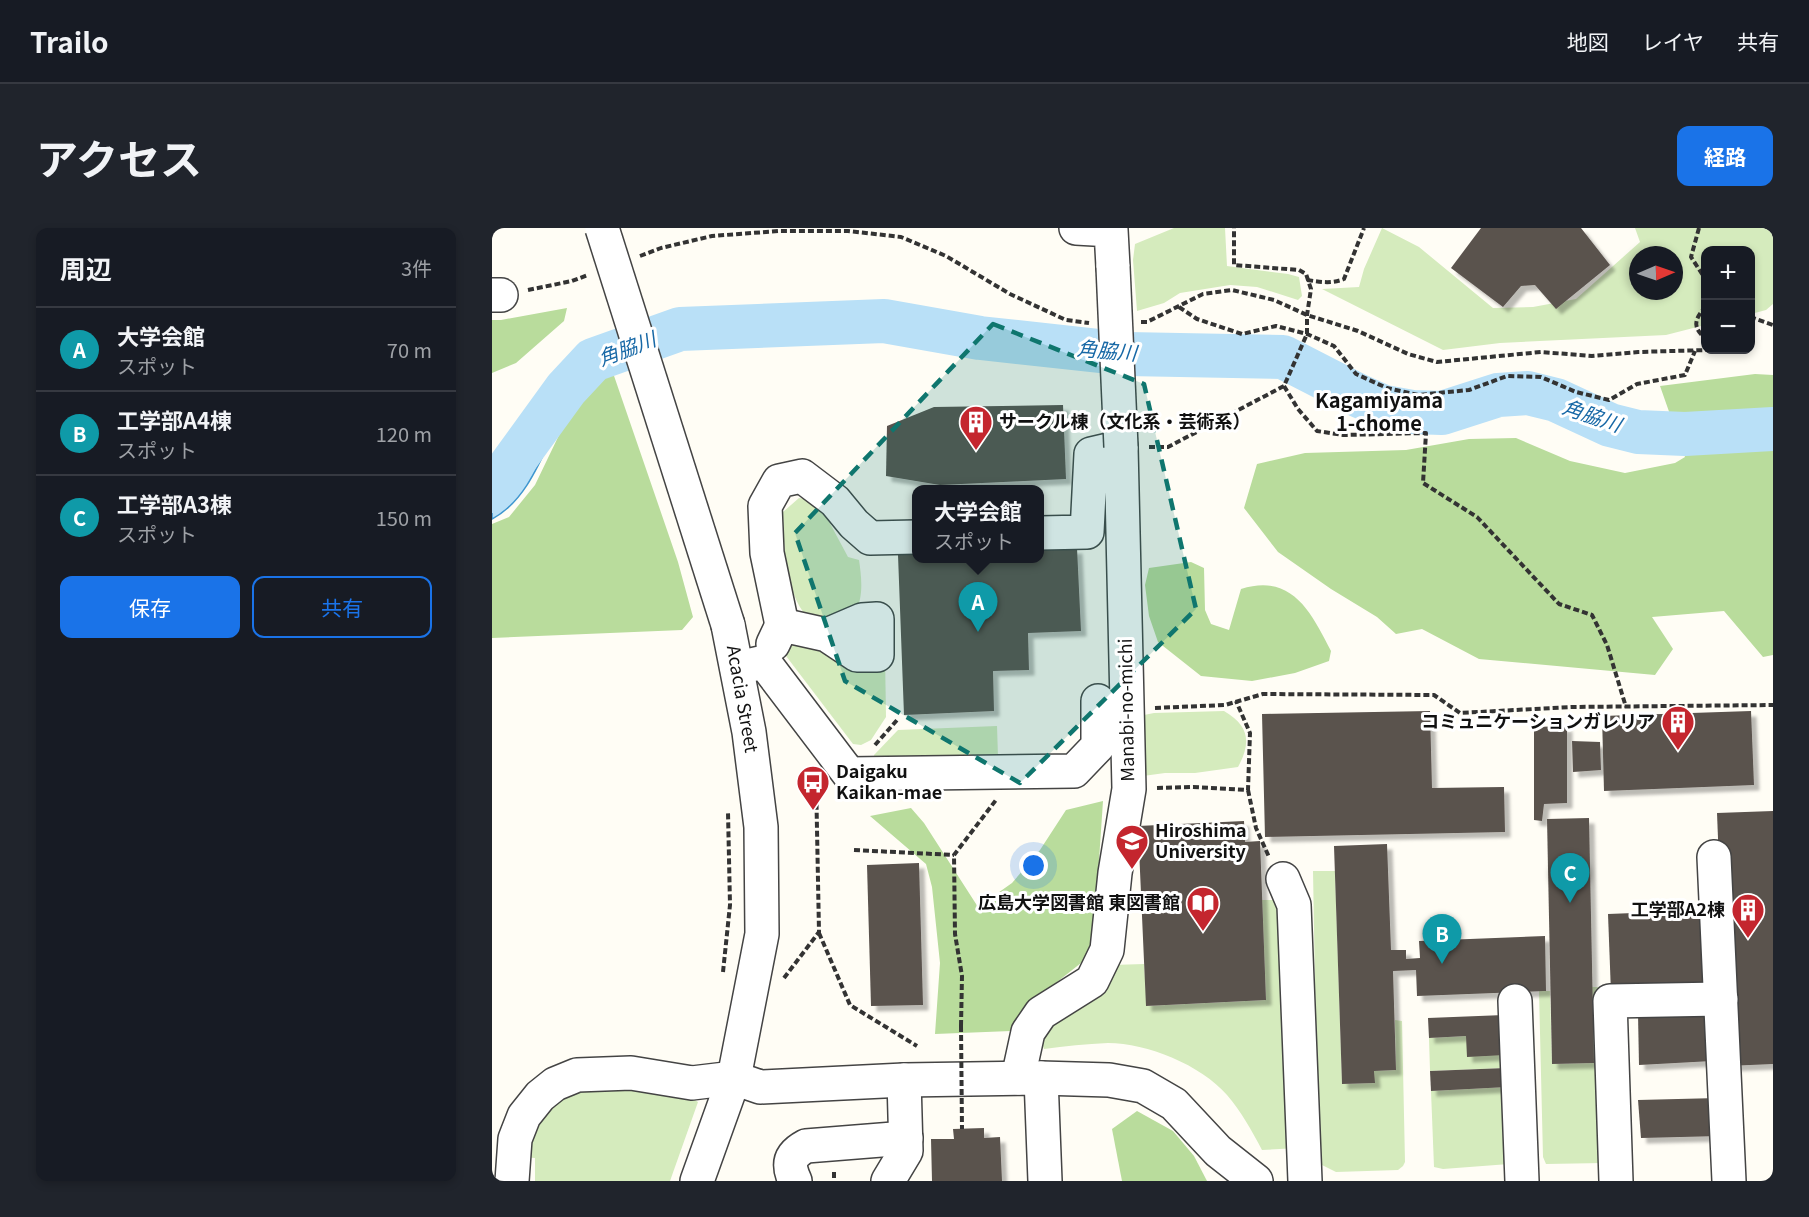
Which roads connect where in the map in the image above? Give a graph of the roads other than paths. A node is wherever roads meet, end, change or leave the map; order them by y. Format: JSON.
{"nodes":[{"id":1,"x":602,"y":228,"type":"edge"},
{"id":2,"x":1076,"y":228,"type":"edge"},
{"id":3,"x":1117,"y":229,"type":"edge"},
{"id":4,"x":1121,"y":447,"type":"junction"},
{"id":5,"x":1044,"y":533,"type":"edge"},
{"id":6,"x":912,"y":537,"type":"edge"},
{"id":7,"x":782,"y":625,"type":"junction"},
{"id":8,"x":826,"y":635,"type":"dead end"},
{"id":9,"x":751,"y":665,"type":"junction"},
{"id":10,"x":1113,"y":705,"type":"junction"},
{"id":11,"x":1714,"y":857,"type":"dead end"},
{"id":12,"x":1283,"y":879,"type":"road end"},
{"id":13,"x":1721,"y":999,"type":"junction"},
{"id":14,"x":1515,"y":1001,"type":"dead end"},
{"id":15,"x":734,"y":1078,"type":"junction"},
{"id":16,"x":1029,"y":1078,"type":"junction"},
{"id":17,"x":904,"y":1080,"type":"junction"},
{"id":18,"x":906,"y":1138,"type":"junction"},
{"id":19,"x":512,"y":1181,"type":"edge"},
{"id":20,"x":697,"y":1181,"type":"edge"},
{"id":21,"x":795,"y":1181,"type":"edge"},
{"id":22,"x":888,"y":1181,"type":"edge"},
{"id":23,"x":1045,"y":1181,"type":"edge"},
{"id":24,"x":1256,"y":1181,"type":"edge"},
{"id":25,"x":1305,"y":1181,"type":"edge"},
{"id":26,"x":1522,"y":1181,"type":"edge"},
{"id":27,"x":1616,"y":1181,"type":"edge"},
{"id":28,"x":1729,"y":1181,"type":"edge"}],
"edges":[{"from":1,"to":9,"type":"street","name":"Acacia Street","bridge":true},
{"from":2,"to":3,"type":"street"},
{"from":3,"to":4,"type":"street","name":"Manabi-no-michi","bridge":true},
{"from":4,"to":5,"type":"street"},
{"from":4,"to":10,"type":"street","name":"Manabi-no-michi"},
{"from":6,"to":7,"type":"street"},
{"from":7,"to":8,"type":"street"},
{"from":7,"to":9,"type":"street"},
{"from":9,"to":10,"type":"street"},
{"from":9,"to":15,"type":"street","name":"Acacia Street"},
{"from":10,"to":16,"type":"street","name":"Manabi-no-michi"},
{"from":11,"to":13,"type":"street"},
{"from":12,"to":25,"type":"street"},
{"from":13,"to":27,"type":"street"},
{"from":13,"to":28,"type":"street"},
{"from":14,"to":26,"type":"street"},
{"from":15,"to":17,"type":"street"},
{"from":15,"to":19,"type":"street"},
{"from":15,"to":20,"type":"street","name":"Acacia Street"},
{"from":16,"to":17,"type":"street"},
{"from":16,"to":23,"type":"street","name":"Manabi-no-michi"},
{"from":16,"to":24,"type":"street"},
{"from":17,"to":18,"type":"street"},
{"from":18,"to":21,"type":"street"},
{"from":18,"to":22,"type":"street"}]}
